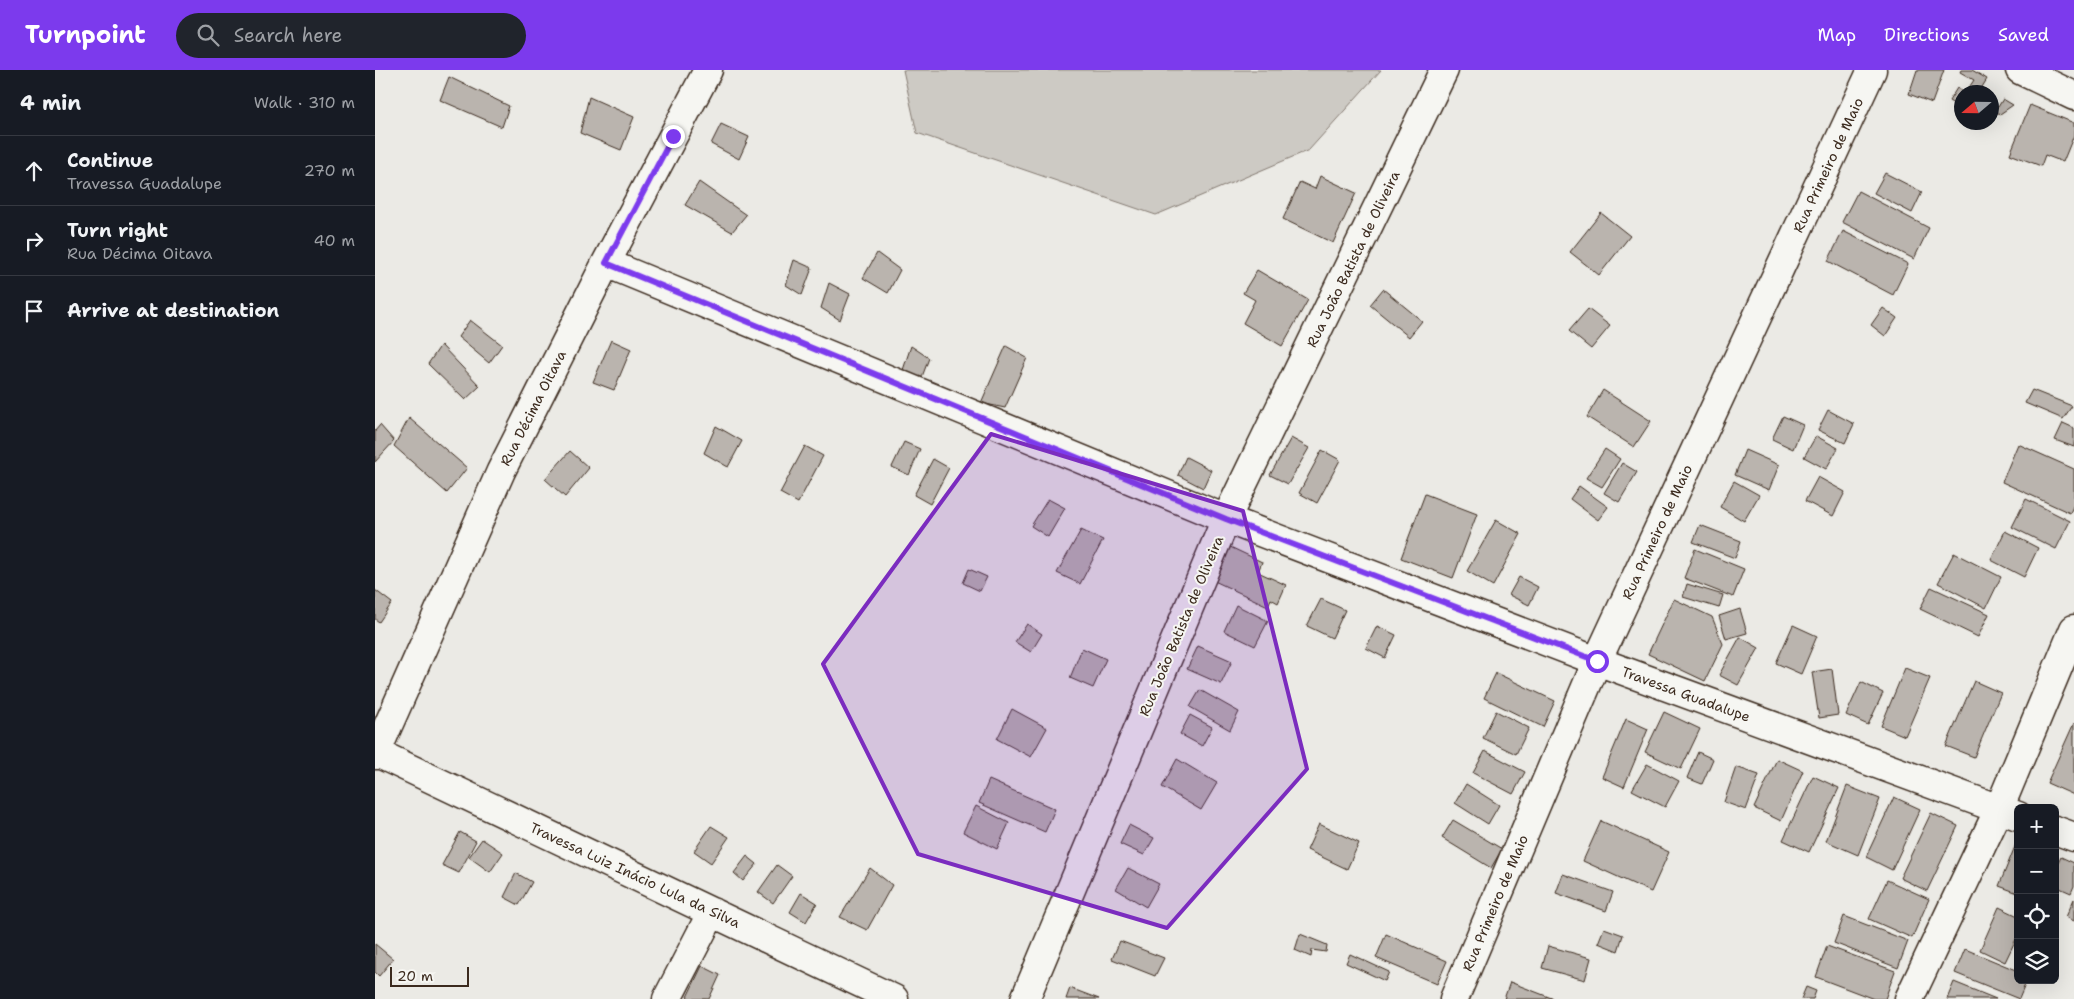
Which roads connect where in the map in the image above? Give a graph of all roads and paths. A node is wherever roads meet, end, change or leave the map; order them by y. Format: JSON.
{"nodes":[{"id":1,"x":708,"y":70,"type":"edge"},
{"id":2,"x":1444,"y":70,"type":"edge"},
{"id":3,"x":1872,"y":70,"type":"edge"},
{"id":4,"x":2020,"y":70,"type":"edge"},
{"id":5,"x":2074,"y":96,"type":"edge"},
{"id":6,"x":606,"y":263,"type":"junction"},
{"id":7,"x":1226,"y":519,"type":"junction"},
{"id":8,"x":2074,"y":629,"type":"edge"},
{"id":9,"x":1597,"y":661,"type":"junction"},
{"id":10,"x":375,"y":753,"type":"edge"},
{"id":11,"x":2008,"y":812,"type":"edge"},
{"id":12,"x":2059,"y":831,"type":"edge"},
{"id":13,"x":2074,"y":837,"type":"edge"},
{"id":14,"x":712,"y":912,"type":"junction"},
{"id":15,"x":667,"y":999,"type":"edge"},
{"id":16,"x":894,"y":999,"type":"edge"},
{"id":17,"x":1025,"y":999,"type":"edge"},
{"id":18,"x":1454,"y":999,"type":"edge"},
{"id":19,"x":1909,"y":999,"type":"edge"}],
"edges":[{"from":1,"to":6,"type":"street","name":"Rua Décima Oitava"},
{"from":2,"to":7,"type":"street","name":"Rua João Batista de Oliveira"},
{"from":3,"to":9,"type":"street","name":"Rua Primeiro de Maio"},
{"from":4,"to":5,"type":"street"},
{"from":6,"to":7,"type":"street","name":"Travessa Guadalupe"},
{"from":6,"to":10,"type":"street","name":"Rua Décima Oitava"},
{"from":7,"to":9,"type":"street","name":"Travessa Guadalupe"},
{"from":7,"to":17,"type":"street","name":"Rua João Batista de Oliveira"},
{"from":8,"to":11,"type":"street"},
{"from":9,"to":11,"type":"street","name":"Travessa Guadalupe"},
{"from":9,"to":18,"type":"street","name":"Rua Primeiro de Maio"},
{"from":10,"to":14,"type":"street","name":"Travessa Luiz Inácio Lula da Silva"},
{"from":11,"to":19,"type":"street"},
{"from":12,"to":13,"type":"street"},
{"from":14,"to":15,"type":"street"},
{"from":14,"to":16,"type":"street","name":"Travessa Luiz Inácio Lula da Silva"}]}
